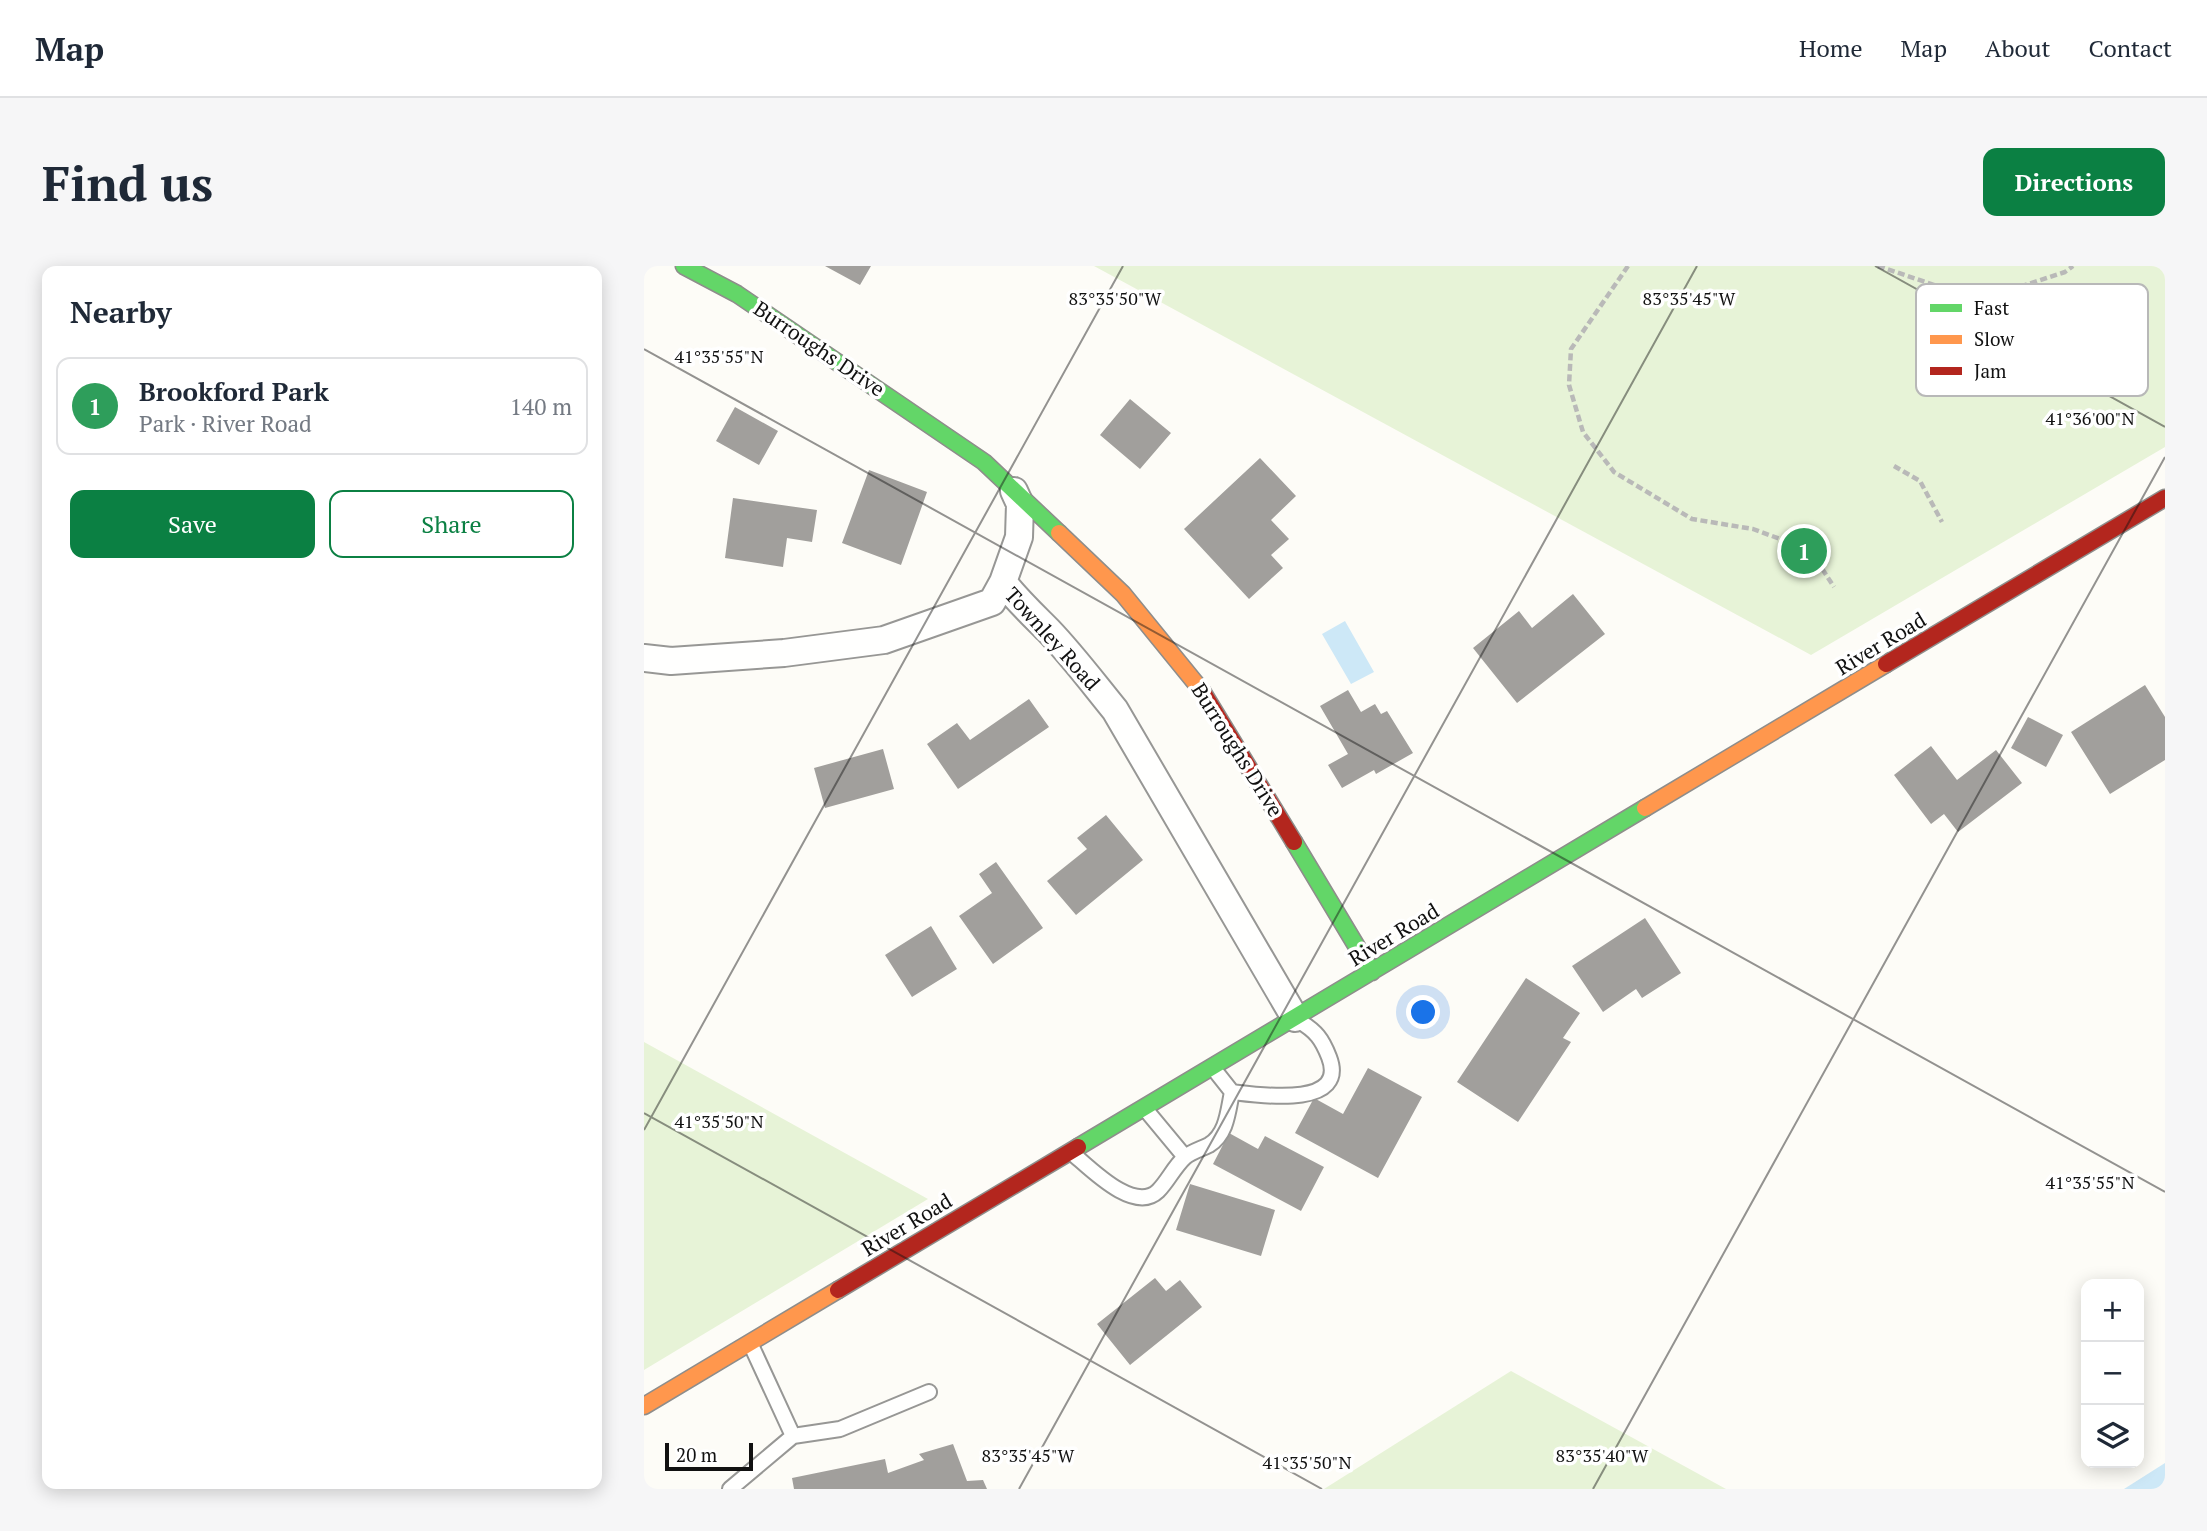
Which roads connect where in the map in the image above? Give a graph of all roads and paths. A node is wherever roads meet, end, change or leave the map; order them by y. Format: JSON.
{"nodes":[{"id":1,"x":684,"y":266,"type":"edge"},
{"id":2,"x":1628,"y":266,"type":"edge"},
{"id":3,"x":1878,"y":266,"type":"edge"},
{"id":4,"x":2073,"y":266,"type":"edge"},
{"id":5,"x":1931,"y":284,"type":"edge"},
{"id":6,"x":2028,"y":284,"type":"edge"},
{"id":7,"x":1894,"y":466,"type":"dead end"},
{"id":8,"x":1014,"y":491,"type":"junction"},
{"id":9,"x":2165,"y":498,"type":"edge"},
{"id":10,"x":1942,"y":522,"type":"dead end"},
{"id":11,"x":1003,"y":582,"type":"junction"},
{"id":12,"x":1834,"y":587,"type":"dead end"},
{"id":13,"x":644,"y":658,"type":"edge"},
{"id":14,"x":1372,"y":972,"type":"junction"},
{"id":15,"x":1295,"y":1018,"type":"junction"},
{"id":16,"x":1213,"y":1068,"type":"junction"},
{"id":17,"x":1232,"y":1092,"type":"junction"},
{"id":18,"x":1144,"y":1108,"type":"junction"},
{"id":19,"x":1071,"y":1152,"type":"junction"},
{"id":20,"x":1185,"y":1157,"type":"junction"},
{"id":21,"x":750,"y":1343,"type":"junction"},
{"id":22,"x":929,"y":1392,"type":"dead end"},
{"id":23,"x":644,"y":1406,"type":"edge"},
{"id":24,"x":793,"y":1436,"type":"junction"},
{"id":25,"x":730,"y":1489,"type":"edge"}],
"edges":[{"from":1,"to":8,"type":"street","name":"Burroughs Drive"},
{"from":2,"to":12,"type":"path"},
{"from":3,"to":5,"type":"path"},
{"from":4,"to":6,"type":"path"},
{"from":7,"to":10,"type":"path"},
{"from":8,"to":11,"type":"street"},
{"from":8,"to":14,"type":"street","name":"Burroughs Drive"},
{"from":9,"to":14,"type":"street","name":"River Road"},
{"from":11,"to":13,"type":"street","name":"Townley Road"},
{"from":11,"to":15,"type":"street","name":"Townley Road"},
{"from":14,"to":15,"type":"street","name":"River Road"},
{"from":15,"to":16,"type":"street","name":"River Road"},
{"from":15,"to":17,"type":"lane"},
{"from":16,"to":17,"type":"lane"},
{"from":16,"to":18,"type":"street","name":"River Road"},
{"from":17,"to":20,"type":"lane"},
{"from":18,"to":19,"type":"street","name":"River Road"},
{"from":18,"to":20,"type":"lane"},
{"from":19,"to":20,"type":"lane"},
{"from":19,"to":21,"type":"street","name":"River Road"},
{"from":21,"to":23,"type":"street","name":"River Road"},
{"from":21,"to":24,"type":"lane"},
{"from":22,"to":24,"type":"lane"},
{"from":24,"to":25,"type":"lane"}]}
